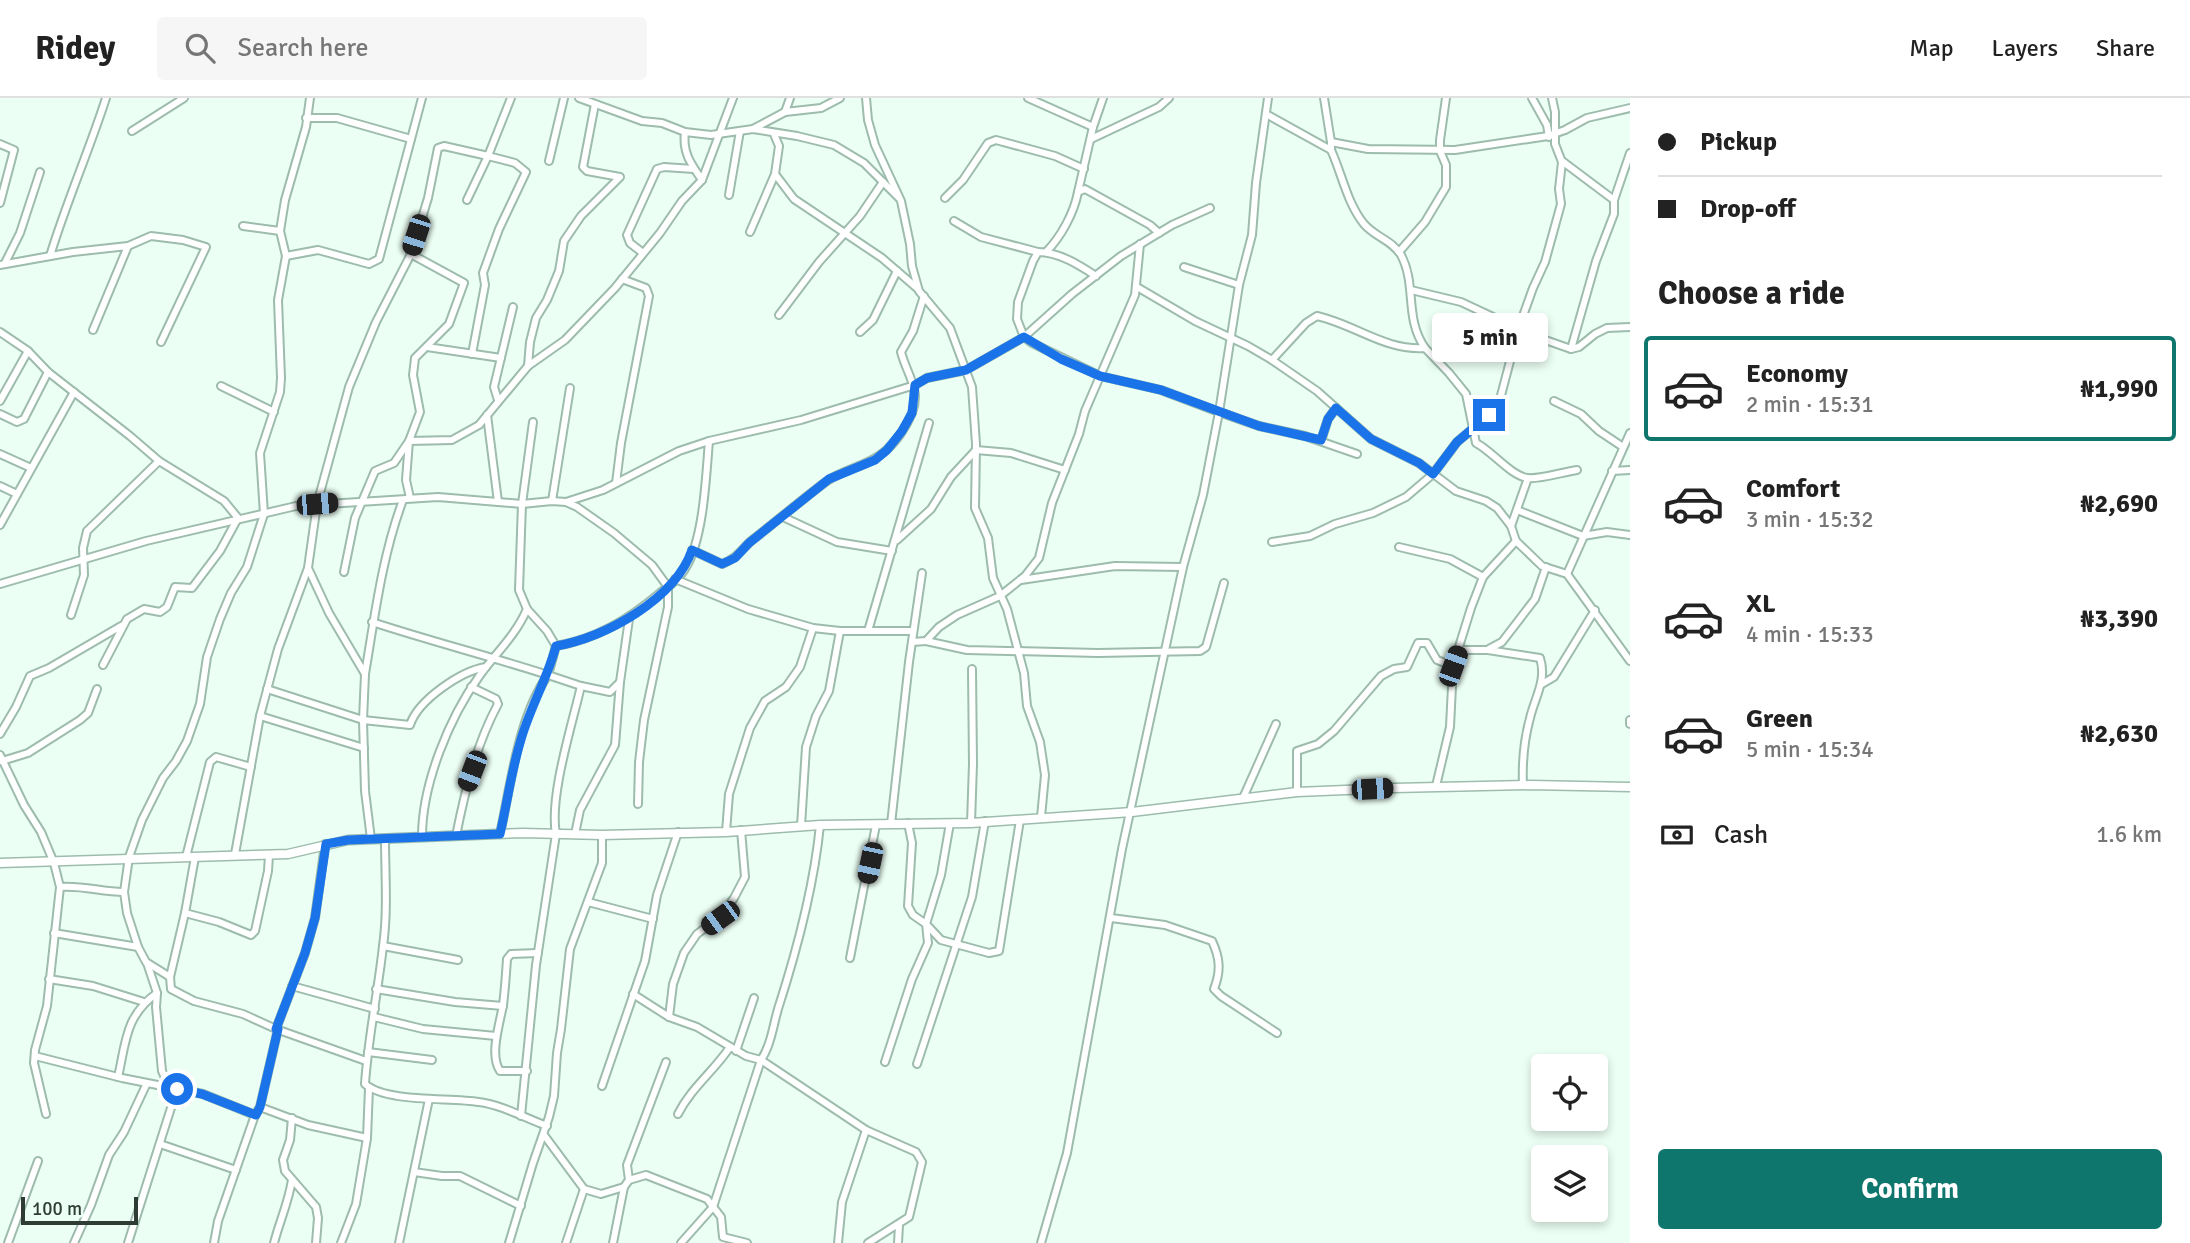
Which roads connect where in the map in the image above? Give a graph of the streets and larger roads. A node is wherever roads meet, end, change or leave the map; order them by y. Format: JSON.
{"nodes":[{"id":1,"x":106,"y":98,"type":"edge"},
{"id":2,"x":184,"y":98,"type":"edge"},
{"id":3,"x":310,"y":98,"type":"edge"},
{"id":4,"x":422,"y":98,"type":"edge"},
{"id":5,"x":511,"y":98,"type":"edge"},
{"id":6,"x":564,"y":98,"type":"edge"},
{"id":7,"x":579,"y":98,"type":"edge"},
{"id":8,"x":733,"y":98,"type":"edge"},
{"id":9,"x":790,"y":98,"type":"edge"},
{"id":10,"x":840,"y":98,"type":"edge"},
{"id":11,"x":866,"y":98,"type":"edge"},
{"id":12,"x":1028,"y":98,"type":"edge"},
{"id":13,"x":1103,"y":98,"type":"edge"},
{"id":14,"x":1169,"y":98,"type":"edge"},
{"id":15,"x":1268,"y":98,"type":"edge"},
{"id":16,"x":1324,"y":98,"type":"edge"},
{"id":17,"x":1446,"y":98,"type":"edge"},
{"id":18,"x":1532,"y":98,"type":"edge"},
{"id":19,"x":1552,"y":98,"type":"edge"},
{"id":20,"x":595,"y":104,"type":"junction"},
{"id":21,"x":1630,"y":108,"type":"edge"},
{"id":22,"x":785,"y":111,"type":"junction"},
{"id":23,"x":1266,"y":114,"type":"junction"},
{"id":24,"x":306,"y":118,"type":"junction"},
{"id":25,"x":1093,"y":127,"type":"junction"},
{"id":26,"x":753,"y":129,"type":"junction"},
{"id":27,"x":132,"y":131,"type":"dead end"},
{"id":28,"x":740,"y":131,"type":"junction"},
{"id":29,"x":685,"y":132,"type":"junction"},
{"id":30,"x":719,"y":133,"type":"junction"},
{"id":31,"x":774,"y":134,"type":"junction"},
{"id":32,"x":1551,"y":135,"type":"junction"},
{"id":33,"x":411,"y":139,"type":"junction"},
{"id":34,"x":1091,"y":139,"type":"junction"},
{"id":35,"x":0,"y":144,"type":"edge"},
{"id":36,"x":1331,"y":146,"type":"junction"},
{"id":37,"x":1440,"y":151,"type":"junction"},
{"id":38,"x":1630,"y":153,"type":"edge"},
{"id":39,"x":488,"y":156,"type":"junction"},
{"id":40,"x":549,"y":161,"type":"dead end"},
{"id":41,"x":1562,"y":161,"type":"junction"},
{"id":42,"x":694,"y":169,"type":"junction"},
{"id":43,"x":1084,"y":169,"type":"junction"},
{"id":44,"x":40,"y":172,"type":"dead end"},
{"id":45,"x":775,"y":174,"type":"junction"},
{"id":46,"x":702,"y":180,"type":"junction"},
{"id":47,"x":883,"y":182,"type":"junction"},
{"id":48,"x":1078,"y":192,"type":"junction"},
{"id":49,"x":729,"y":195,"type":"dead end"},
{"id":50,"x":945,"y":198,"type":"dead end"},
{"id":51,"x":467,"y":200,"type":"dead end"},
{"id":52,"x":1614,"y":200,"type":"junction"},
{"id":53,"x":901,"y":201,"type":"junction"},
{"id":54,"x":0,"y":202,"type":"edge"},
{"id":55,"x":1210,"y":208,"type":"dead end"},
{"id":56,"x":954,"y":221,"type":"dead end"},
{"id":57,"x":243,"y":226,"type":"dead end"},
{"id":58,"x":280,"y":231,"type":"junction"},
{"id":59,"x":750,"y":232,"type":"dead end"},
{"id":60,"x":845,"y":233,"type":"junction"},
{"id":61,"x":1159,"y":233,"type":"junction"},
{"id":62,"x":1140,"y":244,"type":"junction"},
{"id":63,"x":128,"y":246,"type":"junction"},
{"id":64,"x":1042,"y":252,"type":"junction"},
{"id":65,"x":643,"y":253,"type":"junction"},
{"id":66,"x":1399,"y":253,"type":"junction"},
{"id":67,"x":411,"y":254,"type":"junction"},
{"id":68,"x":286,"y":256,"type":"junction"},
{"id":69,"x":50,"y":257,"type":"junction"},
{"id":70,"x":2,"y":264,"type":"edge"},
{"id":71,"x":1184,"y":267,"type":"dead end"},
{"id":72,"x":897,"y":271,"type":"junction"},
{"id":73,"x":1096,"y":276,"type":"junction"},
{"id":74,"x":622,"y":279,"type":"junction"},
{"id":75,"x":1239,"y":285,"type":"junction"},
{"id":76,"x":1137,"y":287,"type":"junction"},
{"id":77,"x":1411,"y":290,"type":"junction"},
{"id":78,"x":922,"y":293,"type":"junction"},
{"id":79,"x":513,"y":307,"type":"dead end"},
{"id":80,"x":779,"y":316,"type":"dead end"},
{"id":81,"x":1519,"y":327,"type":"junction"},
{"id":82,"x":1630,"y":327,"type":"edge"},
{"id":83,"x":93,"y":330,"type":"dead end"},
{"id":84,"x":0,"y":332,"type":"edge"},
{"id":85,"x":860,"y":332,"type":"dead end"},
{"id":86,"x":1024,"y":337,"type":"junction"},
{"id":87,"x":1230,"y":339,"type":"junction"},
{"id":88,"x":161,"y":342,"type":"dead end"},
{"id":89,"x":427,"y":346,"type":"junction"},
{"id":90,"x":1425,"y":348,"type":"junction"},
{"id":91,"x":1571,"y":349,"type":"junction"},
{"id":92,"x":28,"y":351,"type":"junction"},
{"id":93,"x":472,"y":354,"type":"junction"},
{"id":94,"x":501,"y":358,"type":"junction"},
{"id":95,"x":1272,"y":360,"type":"junction"},
{"id":96,"x":528,"y":366,"type":"junction"},
{"id":97,"x":966,"y":370,"type":"junction"},
{"id":98,"x":48,"y":372,"type":"junction"},
{"id":99,"x":1100,"y":376,"type":"junction"},
{"id":100,"x":915,"y":385,"type":"junction"},
{"id":101,"x":220,"y":386,"type":"dead end"},
{"id":102,"x":570,"y":388,"type":"dead end"},
{"id":103,"x":74,"y":392,"type":"junction"},
{"id":104,"x":499,"y":400,"type":"junction"},
{"id":105,"x":0,"y":401,"type":"edge"},
{"id":106,"x":1554,"y":401,"type":"dead end"},
{"id":107,"x":1336,"y":408,"type":"junction"},
{"id":108,"x":274,"y":412,"type":"junction"},
{"id":109,"x":1219,"y":412,"type":"junction"},
{"id":110,"x":0,"y":414,"type":"edge"},
{"id":111,"x":487,"y":415,"type":"junction"},
{"id":112,"x":533,"y":422,"type":"dead end"},
{"id":113,"x":929,"y":423,"type":"dead end"},
{"id":114,"x":1473,"y":429,"type":"junction"},
{"id":115,"x":1630,"y":433,"type":"edge"},
{"id":116,"x":709,"y":440,"type":"junction"},
{"id":117,"x":1321,"y":440,"type":"junction"},
{"id":118,"x":409,"y":441,"type":"junction"},
{"id":119,"x":1623,"y":447,"type":"junction"},
{"id":120,"x":976,"y":450,"type":"junction"},
{"id":121,"x":0,"y":454,"type":"edge"},
{"id":122,"x":1357,"y":454,"type":"dead end"},
{"id":123,"x":159,"y":461,"type":"junction"},
{"id":124,"x":31,"y":468,"type":"junction"},
{"id":125,"x":1065,"y":470,"type":"junction"},
{"id":126,"x":1577,"y":470,"type":"dead end"},
{"id":127,"x":1630,"y":470,"type":"edge"},
{"id":128,"x":1612,"y":471,"type":"junction"},
{"id":129,"x":1433,"y":474,"type":"junction"},
{"id":130,"x":1528,"y":478,"type":"junction"},
{"id":131,"x":616,"y":483,"type":"junction"},
{"id":132,"x":0,"y":486,"type":"edge"},
{"id":133,"x":17,"y":494,"type":"junction"},
{"id":134,"x":406,"y":499,"type":"junction"},
{"id":135,"x":552,"y":500,"type":"junction"},
{"id":136,"x":363,"y":501,"type":"junction"},
{"id":137,"x":498,"y":502,"type":"junction"},
{"id":138,"x":566,"y":502,"type":"junction"},
{"id":139,"x":317,"y":504,"type":"junction"},
{"id":140,"x":522,"y":504,"type":"junction"},
{"id":141,"x":1517,"y":510,"type":"junction"},
{"id":142,"x":264,"y":514,"type":"junction"},
{"id":143,"x":783,"y":517,"type":"junction"},
{"id":144,"x":238,"y":518,"type":"junction"},
{"id":145,"x":0,"y":525,"type":"edge"},
{"id":146,"x":1511,"y":526,"type":"junction"},
{"id":147,"x":1630,"y":535,"type":"edge"},
{"id":148,"x":1583,"y":536,"type":"junction"},
{"id":149,"x":895,"y":541,"type":"junction"},
{"id":150,"x":1516,"y":541,"type":"junction"},
{"id":151,"x":1272,"y":542,"type":"dead end"},
{"id":152,"x":1399,"y":547,"type":"dead end"},
{"id":153,"x":692,"y":550,"type":"junction"},
{"id":154,"x":892,"y":551,"type":"junction"},
{"id":155,"x":82,"y":559,"type":"junction"},
{"id":156,"x":1183,"y":567,"type":"junction"},
{"id":157,"x":1546,"y":567,"type":"junction"},
{"id":158,"x":309,"y":568,"type":"junction"},
{"id":159,"x":344,"y":572,"type":"dead end"},
{"id":160,"x":922,"y":573,"type":"dead end"},
{"id":161,"x":1567,"y":574,"type":"junction"},
{"id":162,"x":1483,"y":577,"type":"junction"},
{"id":163,"x":675,"y":579,"type":"junction"},
{"id":164,"x":1019,"y":580,"type":"junction"},
{"id":165,"x":1223,"y":583,"type":"dead end"},
{"id":166,"x":0,"y":584,"type":"edge"},
{"id":167,"x":668,"y":587,"type":"junction"},
{"id":168,"x":1000,"y":596,"type":"junction"},
{"id":169,"x":527,"y":609,"type":"junction"},
{"id":170,"x":1595,"y":610,"type":"junction"},
{"id":171,"x":71,"y":615,"type":"dead end"},
{"id":172,"x":629,"y":618,"type":"junction"},
{"id":173,"x":372,"y":622,"type":"junction"},
{"id":174,"x":124,"y":625,"type":"junction"},
{"id":175,"x":813,"y":628,"type":"junction"},
{"id":176,"x":840,"y":631,"type":"junction"},
{"id":177,"x":868,"y":631,"type":"junction"},
{"id":178,"x":913,"y":631,"type":"junction"},
{"id":179,"x":926,"y":641,"type":"junction"},
{"id":180,"x":912,"y":642,"type":"junction"},
{"id":181,"x":556,"y":646,"type":"junction"},
{"id":182,"x":1459,"y":650,"type":"junction"},
{"id":183,"x":1488,"y":650,"type":"junction"},
{"id":184,"x":1166,"y":651,"type":"junction"},
{"id":185,"x":1017,"y":652,"type":"junction"},
{"id":186,"x":494,"y":658,"type":"junction"},
{"id":187,"x":1630,"y":662,"type":"edge"},
{"id":188,"x":103,"y":665,"type":"dead end"},
{"id":189,"x":1453,"y":666,"type":"junction"},
{"id":190,"x":486,"y":667,"type":"junction"},
{"id":191,"x":972,"y":669,"type":"dead end"},
{"id":192,"x":365,"y":674,"type":"junction"},
{"id":193,"x":548,"y":675,"type":"junction"},
{"id":194,"x":621,"y":682,"type":"junction"},
{"id":195,"x":1542,"y":684,"type":"junction"},
{"id":196,"x":581,"y":686,"type":"junction"},
{"id":197,"x":471,"y":687,"type":"junction"},
{"id":198,"x":97,"y":689,"type":"dead end"},
{"id":199,"x":267,"y":689,"type":"junction"},
{"id":200,"x":260,"y":716,"type":"junction"},
{"id":201,"x":363,"y":720,"type":"junction"},
{"id":202,"x":1276,"y":724,"type":"dead end"},
{"id":203,"x":0,"y":734,"type":"edge"},
{"id":204,"x":364,"y":748,"type":"junction"},
{"id":205,"x":1,"y":758,"type":"edge"},
{"id":206,"x":251,"y":767,"type":"junction"},
{"id":207,"x":1523,"y":785,"type":"junction"},
{"id":208,"x":1436,"y":786,"type":"junction"},
{"id":209,"x":1630,"y":787,"type":"edge"},
{"id":210,"x":1297,"y":792,"type":"junction"},
{"id":211,"x":1243,"y":798,"type":"junction"},
{"id":212,"x":638,"y":804,"type":"dead end"},
{"id":213,"x":1132,"y":812,"type":"junction"},
{"id":214,"x":1041,"y":817,"type":"junction"},
{"id":215,"x":1020,"y":820,"type":"junction"},
{"id":216,"x":985,"y":821,"type":"junction"},
{"id":217,"x":908,"y":823,"type":"junction"},
{"id":218,"x":950,"y":823,"type":"junction"},
{"id":219,"x":971,"y":823,"type":"junction"},
{"id":220,"x":891,"y":824,"type":"junction"},
{"id":221,"x":820,"y":825,"type":"junction"},
{"id":222,"x":876,"y":825,"type":"junction"},
{"id":223,"x":801,"y":826,"type":"junction"},
{"id":224,"x":741,"y":830,"type":"junction"},
{"id":225,"x":678,"y":832,"type":"junction"},
{"id":226,"x":726,"y":832,"type":"junction"},
{"id":227,"x":500,"y":834,"type":"junction"},
{"id":228,"x":556,"y":834,"type":"junction"},
{"id":229,"x":575,"y":834,"type":"junction"},
{"id":230,"x":602,"y":835,"type":"junction"},
{"id":231,"x":457,"y":836,"type":"junction"},
{"id":232,"x":422,"y":837,"type":"junction"},
{"id":233,"x":385,"y":838,"type":"junction"},
{"id":234,"x":372,"y":839,"type":"junction"},
{"id":235,"x":326,"y":844,"type":"junction"},
{"id":236,"x":234,"y":854,"type":"junction"},
{"id":237,"x":269,"y":855,"type":"junction"},
{"id":238,"x":129,"y":857,"type":"junction"},
{"id":239,"x":186,"y":857,"type":"junction"},
{"id":240,"x":195,"y":857,"type":"junction"},
{"id":241,"x":0,"y":863,"type":"edge"},
{"id":242,"x":54,"y":863,"type":"junction"},
{"id":243,"x":60,"y":887,"type":"junction"},
{"id":244,"x":124,"y":892,"type":"junction"},
{"id":245,"x":588,"y":902,"type":"junction"},
{"id":246,"x":185,"y":913,"type":"junction"},
{"id":247,"x":1111,"y":918,"type":"junction"},
{"id":248,"x":653,"y":919,"type":"junction"},
{"id":249,"x":926,"y":924,"type":"junction"},
{"id":250,"x":54,"y":933,"type":"junction"},
{"id":251,"x":956,"y":944,"type":"junction"},
{"id":252,"x":383,"y":946,"type":"junction"},
{"id":253,"x":138,"y":947,"type":"junction"},
{"id":254,"x":538,"y":953,"type":"junction"},
{"id":255,"x":850,"y":958,"type":"dead end"},
{"id":256,"x":458,"y":960,"type":"dead end"},
{"id":257,"x":146,"y":962,"type":"junction"},
{"id":258,"x":170,"y":977,"type":"junction"},
{"id":259,"x":49,"y":979,"type":"junction"},
{"id":260,"x":292,"y":986,"type":"junction"},
{"id":261,"x":376,"y":989,"type":"junction"},
{"id":262,"x":157,"y":993,"type":"junction"},
{"id":263,"x":633,"y":995,"type":"junction"},
{"id":264,"x":754,"y":998,"type":"dead end"},
{"id":265,"x":144,"y":1002,"type":"junction"},
{"id":266,"x":503,"y":1006,"type":"junction"},
{"id":267,"x":374,"y":1013,"type":"junction"},
{"id":268,"x":669,"y":1017,"type":"junction"},
{"id":269,"x":277,"y":1029,"type":"junction"},
{"id":270,"x":1277,"y":1033,"type":"dead end"},
{"id":271,"x":496,"y":1036,"type":"junction"},
{"id":272,"x":733,"y":1049,"type":"junction"},
{"id":273,"x":368,"y":1052,"type":"junction"},
{"id":274,"x":35,"y":1056,"type":"junction"},
{"id":275,"x":432,"y":1060,"type":"dead end"},
{"id":276,"x":761,"y":1060,"type":"junction"},
{"id":277,"x":366,"y":1061,"type":"junction"},
{"id":278,"x":666,"y":1062,"type":"dead end"},
{"id":279,"x":886,"y":1062,"type":"dead end"},
{"id":280,"x":917,"y":1064,"type":"dead end"},
{"id":281,"x":527,"y":1071,"type":"junction"},
{"id":282,"x":118,"y":1077,"type":"junction"},
{"id":283,"x":146,"y":1083,"type":"junction"},
{"id":284,"x":602,"y":1086,"type":"dead end"},
{"id":285,"x":369,"y":1088,"type":"junction"},
{"id":286,"x":177,"y":1089,"type":"junction"},
{"id":287,"x":429,"y":1099,"type":"junction"},
{"id":288,"x":260,"y":1107,"type":"junction"},
{"id":289,"x":46,"y":1114,"type":"dead end"},
{"id":290,"x":678,"y":1114,"type":"dead end"},
{"id":291,"x":256,"y":1115,"type":"junction"},
{"id":292,"x":521,"y":1116,"type":"junction"},
{"id":293,"x":292,"y":1118,"type":"junction"},
{"id":294,"x":547,"y":1126,"type":"junction"},
{"id":295,"x":866,"y":1130,"type":"junction"},
{"id":296,"x":544,"y":1135,"type":"junction"},
{"id":297,"x":368,"y":1138,"type":"junction"},
{"id":298,"x":160,"y":1144,"type":"junction"},
{"id":299,"x":38,"y":1161,"type":"dead end"},
{"id":300,"x":236,"y":1170,"type":"junction"},
{"id":301,"x":414,"y":1172,"type":"junction"},
{"id":302,"x":292,"y":1180,"type":"junction"},
{"id":303,"x":629,"y":1181,"type":"junction"},
{"id":304,"x":624,"y":1187,"type":"junction"},
{"id":305,"x":584,"y":1189,"type":"junction"},
{"id":306,"x":521,"y":1206,"type":"junction"},
{"id":307,"x":713,"y":1207,"type":"junction"},
{"id":308,"x":899,"y":1225,"type":"junction"},
{"id":309,"x":731,"y":1242,"type":"edge"},
{"id":310,"x":8,"y":1243,"type":"edge"},
{"id":311,"x":74,"y":1243,"type":"edge"},
{"id":312,"x":128,"y":1243,"type":"edge"},
{"id":313,"x":214,"y":1243,"type":"edge"},
{"id":314,"x":274,"y":1243,"type":"edge"},
{"id":315,"x":315,"y":1243,"type":"edge"},
{"id":316,"x":341,"y":1243,"type":"edge"},
{"id":317,"x":399,"y":1243,"type":"edge"},
{"id":318,"x":509,"y":1243,"type":"edge"},
{"id":319,"x":566,"y":1243,"type":"edge"},
{"id":320,"x":613,"y":1243,"type":"edge"},
{"id":321,"x":681,"y":1243,"type":"edge"},
{"id":322,"x":747,"y":1243,"type":"edge"},
{"id":323,"x":838,"y":1243,"type":"edge"},
{"id":324,"x":869,"y":1243,"type":"edge"},
{"id":325,"x":898,"y":1243,"type":"edge"},
{"id":326,"x":1041,"y":1243,"type":"edge"}],
"edges":[{"from":1,"to":69,"type":"street"},
{"from":2,"to":27,"type":"street"},
{"from":3,"to":24,"type":"street"},
{"from":4,"to":33,"type":"street"},
{"from":5,"to":39,"type":"street"},
{"from":6,"to":40,"type":"street"},
{"from":7,"to":20,"type":"street"},
{"from":8,"to":30,"type":"street"},
{"from":9,"to":22,"type":"street"},
{"from":10,"to":22,"type":"street"},
{"from":11,"to":53,"type":"street"},
{"from":12,"to":25,"type":"street"},
{"from":13,"to":25,"type":"street"},
{"from":14,"to":34,"type":"street"},
{"from":15,"to":23,"type":"street"},
{"from":16,"to":36,"type":"street"},
{"from":17,"to":37,"type":"street"},
{"from":18,"to":32,"type":"street"},
{"from":19,"to":32,"type":"street"},
{"from":20,"to":29,"type":"street"},
{"from":20,"to":96,"type":"street"},
{"from":21,"to":32,"type":"street"},
{"from":22,"to":26,"type":"street"},
{"from":23,"to":36,"type":"street"},
{"from":23,"to":75,"type":"street"},
{"from":24,"to":33,"type":"street"},
{"from":24,"to":58,"type":"street"},
{"from":25,"to":34,"type":"street"},
{"from":26,"to":28,"type":"street"},
{"from":26,"to":31,"type":"street"},
{"from":28,"to":30,"type":"street"},
{"from":28,"to":49,"type":"street"},
{"from":29,"to":30,"type":"street"},
{"from":29,"to":42,"type":"street"},
{"from":30,"to":46,"type":"street"},
{"from":31,"to":45,"type":"street"},
{"from":31,"to":47,"type":"street"},
{"from":32,"to":37,"type":"street"},
{"from":32,"to":41,"type":"street"},
{"from":33,"to":68,"type":"street"},
{"from":34,"to":43,"type":"street"},
{"from":35,"to":54,"type":"street"},
{"from":36,"to":37,"type":"street"},
{"from":36,"to":66,"type":"street"},
{"from":37,"to":66,"type":"street"},
{"from":38,"to":52,"type":"street"},
{"from":39,"to":51,"type":"street"},
{"from":39,"to":67,"type":"street"},
{"from":39,"to":93,"type":"street"},
{"from":41,"to":52,"type":"street"},
{"from":41,"to":81,"type":"street"},
{"from":42,"to":46,"type":"street"},
{"from":42,"to":65,"type":"street"},
{"from":43,"to":48,"type":"street"},
{"from":43,"to":50,"type":"street"},
{"from":44,"to":70,"type":"street"},
{"from":45,"to":59,"type":"street"},
{"from":45,"to":60,"type":"street"},
{"from":46,"to":65,"type":"street"},
{"from":47,"to":53,"type":"street"},
{"from":47,"to":60,"type":"street"},
{"from":48,"to":61,"type":"street"},
{"from":48,"to":64,"type":"street"},
{"from":52,"to":91,"type":"street"},
{"from":53,"to":78,"type":"street"},
{"from":55,"to":61,"type":"street"},
{"from":56,"to":64,"type":"street"},
{"from":57,"to":58,"type":"street"},
{"from":58,"to":68,"type":"street"},
{"from":60,"to":72,"type":"street"},
{"from":60,"to":80,"type":"street"},
{"from":61,"to":62,"type":"street"},
{"from":62,"to":73,"type":"street"},
{"from":62,"to":76,"type":"street"},
{"from":63,"to":69,"type":"street"},
{"from":63,"to":83,"type":"street"},
{"from":63,"to":88,"type":"street"},
{"from":64,"to":73,"type":"street"},
{"from":64,"to":86,"type":"street"},
{"from":65,"to":74,"type":"street"},
{"from":66,"to":77,"type":"street"},
{"from":67,"to":89,"type":"street"},
{"from":67,"to":139,"type":"street"},
{"from":68,"to":108,"type":"street"},
{"from":69,"to":70,"type":"street"},
{"from":71,"to":75,"type":"street"},
{"from":72,"to":78,"type":"street"},
{"from":72,"to":85,"type":"street"},
{"from":73,"to":86,"type":"street"},
{"from":74,"to":96,"type":"street"},
{"from":74,"to":131,"type":"street"},
{"from":75,"to":87,"type":"street"},
{"from":76,"to":87,"type":"street"},
{"from":76,"to":99,"type":"street"},
{"from":77,"to":81,"type":"street"},
{"from":77,"to":90,"type":"street"},
{"from":78,"to":97,"type":"street"},
{"from":78,"to":100,"type":"street"},
{"from":79,"to":94,"type":"street"},
{"from":81,"to":91,"type":"street"},
{"from":81,"to":114,"type":"street"},
{"from":82,"to":91,"type":"street"},
{"from":84,"to":92,"type":"street"},
{"from":86,"to":97,"type":"street"},
{"from":86,"to":99,"type":"street"},
{"from":87,"to":95,"type":"street"},
{"from":87,"to":109,"type":"street"},
{"from":89,"to":93,"type":"street"},
{"from":89,"to":118,"type":"street"},
{"from":90,"to":95,"type":"street"},
{"from":90,"to":114,"type":"street"},
{"from":92,"to":98,"type":"street"},
{"from":92,"to":105,"type":"street"},
{"from":93,"to":94,"type":"street"},
{"from":94,"to":104,"type":"street"},
{"from":95,"to":107,"type":"street"},
{"from":96,"to":104,"type":"street"},
{"from":97,"to":100,"type":"street"},
{"from":97,"to":120,"type":"street"},
{"from":98,"to":103,"type":"street"},
{"from":98,"to":110,"type":"street"},
{"from":99,"to":109,"type":"street"},
{"from":99,"to":125,"type":"street"},
{"from":100,"to":116,"type":"street"},
{"from":100,"to":143,"type":"street"},
{"from":101,"to":108,"type":"street"},
{"from":102,"to":135,"type":"street"},
{"from":103,"to":123,"type":"street"},
{"from":103,"to":124,"type":"street"},
{"from":104,"to":111,"type":"street"},
{"from":106,"to":119,"type":"street"},
{"from":107,"to":117,"type":"street"},
{"from":107,"to":129,"type":"street"},
{"from":108,"to":142,"type":"street"},
{"from":109,"to":117,"type":"street"},
{"from":109,"to":156,"type":"street"},
{"from":111,"to":118,"type":"street"},
{"from":111,"to":137,"type":"street"},
{"from":112,"to":140,"type":"street"},
{"from":113,"to":149,"type":"street"},
{"from":114,"to":129,"type":"street"},
{"from":114,"to":130,"type":"street"},
{"from":115,"to":119,"type":"street"},
{"from":116,"to":131,"type":"street"},
{"from":116,"to":153,"type":"street"},
{"from":117,"to":122,"type":"street"},
{"from":118,"to":134,"type":"street"},
{"from":118,"to":136,"type":"street"},
{"from":119,"to":128,"type":"street"},
{"from":120,"to":125,"type":"street"},
{"from":120,"to":149,"type":"street"},
{"from":120,"to":168,"type":"street"},
{"from":121,"to":124,"type":"street"},
{"from":123,"to":144,"type":"street"},
{"from":123,"to":155,"type":"street"},
{"from":124,"to":133,"type":"street"},
{"from":125,"to":164,"type":"street"},
{"from":126,"to":130,"type":"street"},
{"from":127,"to":128,"type":"street"},
{"from":128,"to":148,"type":"street"},
{"from":129,"to":146,"type":"street"},
{"from":129,"to":151,"type":"street"},
{"from":130,"to":141,"type":"street"},
{"from":131,"to":138,"type":"street"},
{"from":132,"to":133,"type":"street"},
{"from":133,"to":145,"type":"street"},
{"from":134,"to":136,"type":"street"},
{"from":134,"to":137,"type":"street"},
{"from":134,"to":173,"type":"street"},
{"from":135,"to":138,"type":"street"},
{"from":135,"to":140,"type":"street"},
{"from":136,"to":139,"type":"street"},
{"from":136,"to":159,"type":"street"},
{"from":137,"to":140,"type":"street"},
{"from":138,"to":167,"type":"street"},
{"from":139,"to":142,"type":"street"},
{"from":139,"to":158,"type":"street"},
{"from":140,"to":169,"type":"street"},
{"from":141,"to":146,"type":"street"},
{"from":141,"to":148,"type":"street"},
{"from":142,"to":144,"type":"street"},
{"from":142,"to":238,"type":"street"},
{"from":143,"to":153,"type":"street"},
{"from":143,"to":154,"type":"street"},
{"from":144,"to":155,"type":"street"},
{"from":144,"to":174,"type":"street"},
{"from":146,"to":150,"type":"street"},
{"from":147,"to":148,"type":"street"},
{"from":148,"to":161,"type":"street"},
{"from":149,"to":154,"type":"street"},
{"from":150,"to":157,"type":"street"},
{"from":150,"to":162,"type":"street"},
{"from":152,"to":162,"type":"street"},
{"from":153,"to":163,"type":"street"},
{"from":154,"to":177,"type":"street"},
{"from":155,"to":166,"type":"street"},
{"from":155,"to":171,"type":"street"},
{"from":156,"to":164,"type":"street"},
{"from":156,"to":184,"type":"street"},
{"from":157,"to":161,"type":"street"},
{"from":157,"to":183,"type":"street"},
{"from":158,"to":192,"type":"street"},
{"from":158,"to":199,"type":"street"},
{"from":160,"to":178,"type":"street"},
{"from":161,"to":170,"type":"street"},
{"from":162,"to":182,"type":"street"},
{"from":163,"to":167,"type":"street"},
{"from":163,"to":175,"type":"street"},
{"from":164,"to":168,"type":"street"},
{"from":165,"to":184,"type":"street"},
{"from":167,"to":172,"type":"street"},
{"from":167,"to":212,"type":"street"},
{"from":168,"to":179,"type":"street"},
{"from":168,"to":185,"type":"street"},
{"from":169,"to":181,"type":"street"},
{"from":169,"to":186,"type":"street"},
{"from":170,"to":187,"type":"street"},
{"from":170,"to":195,"type":"street"},
{"from":172,"to":181,"type":"street"},
{"from":172,"to":194,"type":"street"},
{"from":173,"to":186,"type":"street"},
{"from":173,"to":192,"type":"street"},
{"from":174,"to":188,"type":"street"},
{"from":174,"to":203,"type":"street"},
{"from":175,"to":176,"type":"street"},
{"from":175,"to":226,"type":"street"},
{"from":176,"to":177,"type":"street"},
{"from":176,"to":223,"type":"street"},
{"from":177,"to":178,"type":"street"},
{"from":178,"to":180,"type":"street"},
{"from":179,"to":180,"type":"street"},
{"from":179,"to":185,"type":"street"},
{"from":180,"to":220,"type":"street"},
{"from":181,"to":193,"type":"street"},
{"from":182,"to":183,"type":"street"},
{"from":182,"to":189,"type":"street"},
{"from":183,"to":195,"type":"street"},
{"from":184,"to":185,"type":"street"},
{"from":184,"to":213,"type":"street"},
{"from":185,"to":214,"type":"street"},
{"from":186,"to":190,"type":"street"},
{"from":186,"to":193,"type":"street"},
{"from":189,"to":208,"type":"street"},
{"from":189,"to":210,"type":"street"},
{"from":190,"to":197,"type":"street"},
{"from":190,"to":201,"type":"street"},
{"from":191,"to":219,"type":"street"},
{"from":192,"to":201,"type":"street"},
{"from":193,"to":196,"type":"street"},
{"from":193,"to":227,"type":"street"},
{"from":194,"to":196,"type":"street"},
{"from":194,"to":229,"type":"street"},
{"from":195,"to":207,"type":"street"},
{"from":196,"to":228,"type":"street"},
{"from":197,"to":231,"type":"street"},
{"from":197,"to":232,"type":"street"},
{"from":198,"to":205,"type":"street"},
{"from":199,"to":200,"type":"street"},
{"from":199,"to":201,"type":"street"},
{"from":200,"to":204,"type":"street"},
{"from":200,"to":206,"type":"street"},
{"from":201,"to":204,"type":"street"},
{"from":202,"to":211,"type":"street"},
{"from":204,"to":234,"type":"street"},
{"from":205,"to":242,"type":"street"},
{"from":206,"to":236,"type":"street"},
{"from":206,"to":239,"type":"street"},
{"from":207,"to":208,"type":"street"},
{"from":207,"to":209,"type":"street"},
{"from":208,"to":210,"type":"street"},
{"from":210,"to":211,"type":"street"},
{"from":211,"to":213,"type":"street"},
{"from":213,"to":214,"type":"street"},
{"from":213,"to":247,"type":"street"},
{"from":214,"to":215,"type":"street"},
{"from":215,"to":216,"type":"street"},
{"from":215,"to":251,"type":"street"},
{"from":216,"to":219,"type":"street"},
{"from":216,"to":251,"type":"street"},
{"from":217,"to":218,"type":"street"},
{"from":217,"to":220,"type":"street"},
{"from":217,"to":249,"type":"street"},
{"from":218,"to":219,"type":"street"},
{"from":218,"to":249,"type":"street"},
{"from":220,"to":222,"type":"street"},
{"from":221,"to":222,"type":"street"},
{"from":221,"to":223,"type":"street"},
{"from":221,"to":276,"type":"street"},
{"from":222,"to":255,"type":"street"},
{"from":223,"to":224,"type":"street"},
{"from":224,"to":226,"type":"street"},
{"from":224,"to":268,"type":"street"},
{"from":225,"to":226,"type":"street"},
{"from":225,"to":230,"type":"street"},
{"from":225,"to":248,"type":"street"},
{"from":227,"to":228,"type":"street"},
{"from":227,"to":231,"type":"street"},
{"from":228,"to":229,"type":"street"},
{"from":228,"to":254,"type":"street"},
{"from":229,"to":230,"type":"street"},
{"from":230,"to":245,"type":"street"},
{"from":231,"to":232,"type":"street"},
{"from":232,"to":233,"type":"street"},
{"from":233,"to":234,"type":"street"},
{"from":233,"to":252,"type":"street"},
{"from":234,"to":235,"type":"street"},
{"from":235,"to":237,"type":"street"},
{"from":235,"to":260,"type":"street"},
{"from":236,"to":237,"type":"street"},
{"from":236,"to":240,"type":"street"},
{"from":237,"to":246,"type":"street"},
{"from":238,"to":239,"type":"street"},
{"from":238,"to":242,"type":"street"},
{"from":238,"to":244,"type":"street"},
{"from":239,"to":240,"type":"street"},
{"from":240,"to":246,"type":"street"},
{"from":241,"to":242,"type":"street"},
{"from":242,"to":243,"type":"street"},
{"from":243,"to":244,"type":"street"},
{"from":243,"to":250,"type":"street"},
{"from":244,"to":253,"type":"street"},
{"from":245,"to":248,"type":"street"},
{"from":245,"to":294,"type":"street"},
{"from":246,"to":258,"type":"street"},
{"from":247,"to":270,"type":"street"},
{"from":247,"to":326,"type":"street"},
{"from":248,"to":263,"type":"street"},
{"from":249,"to":251,"type":"street"},
{"from":249,"to":279,"type":"street"},
{"from":250,"to":253,"type":"street"},
{"from":250,"to":259,"type":"street"},
{"from":251,"to":280,"type":"street"},
{"from":252,"to":256,"type":"street"},
{"from":252,"to":261,"type":"street"},
{"from":253,"to":257,"type":"street"},
{"from":254,"to":266,"type":"street"},
{"from":254,"to":281,"type":"street"},
{"from":257,"to":258,"type":"street"},
{"from":257,"to":262,"type":"street"},
{"from":258,"to":269,"type":"street"},
{"from":259,"to":265,"type":"street"},
{"from":259,"to":274,"type":"street"},
{"from":260,"to":267,"type":"street"},
{"from":260,"to":269,"type":"street"},
{"from":261,"to":266,"type":"street"},
{"from":261,"to":267,"type":"street"},
{"from":262,"to":265,"type":"street"},
{"from":262,"to":286,"type":"street"},
{"from":263,"to":268,"type":"street"},
{"from":263,"to":284,"type":"street"},
{"from":264,"to":272,"type":"street"},
{"from":265,"to":282,"type":"street"},
{"from":266,"to":271,"type":"street"},
{"from":267,"to":271,"type":"street"},
{"from":267,"to":273,"type":"street"},
{"from":268,"to":272,"type":"street"},
{"from":269,"to":277,"type":"street"},
{"from":269,"to":288,"type":"street"},
{"from":271,"to":281,"type":"street"},
{"from":272,"to":276,"type":"street"},
{"from":272,"to":290,"type":"street"},
{"from":273,"to":275,"type":"street"},
{"from":273,"to":277,"type":"street"},
{"from":274,"to":282,"type":"street"},
{"from":274,"to":289,"type":"street"},
{"from":276,"to":295,"type":"street"},
{"from":276,"to":307,"type":"street"},
{"from":277,"to":285,"type":"street"},
{"from":278,"to":303,"type":"street"},
{"from":281,"to":292,"type":"street"},
{"from":282,"to":283,"type":"street"},
{"from":283,"to":286,"type":"street"},
{"from":283,"to":311,"type":"street"},
{"from":285,"to":287,"type":"street"},
{"from":285,"to":297,"type":"street"},
{"from":286,"to":291,"type":"street"},
{"from":286,"to":298,"type":"street"},
{"from":287,"to":292,"type":"street"},
{"from":287,"to":301,"type":"street"},
{"from":288,"to":291,"type":"street"},
{"from":288,"to":293,"type":"street"},
{"from":291,"to":300,"type":"street"},
{"from":292,"to":294,"type":"street"},
{"from":293,"to":297,"type":"street"},
{"from":293,"to":302,"type":"street"},
{"from":294,"to":296,"type":"street"},
{"from":295,"to":308,"type":"street"},
{"from":295,"to":323,"type":"street"},
{"from":296,"to":305,"type":"street"},
{"from":296,"to":306,"type":"street"},
{"from":297,"to":316,"type":"street"},
{"from":298,"to":300,"type":"street"},
{"from":298,"to":312,"type":"street"},
{"from":299,"to":310,"type":"street"},
{"from":300,"to":313,"type":"street"},
{"from":301,"to":306,"type":"street"},
{"from":301,"to":317,"type":"street"},
{"from":302,"to":314,"type":"street"},
{"from":302,"to":315,"type":"street"},
{"from":303,"to":304,"type":"street"},
{"from":303,"to":307,"type":"street"},
{"from":304,"to":305,"type":"street"},
{"from":304,"to":320,"type":"street"},
{"from":305,"to":319,"type":"street"},
{"from":306,"to":318,"type":"street"},
{"from":307,"to":309,"type":"street"},
{"from":307,"to":321,"type":"street"},
{"from":308,"to":324,"type":"street"},
{"from":308,"to":325,"type":"street"},
{"from":309,"to":322,"type":"street"}]}
